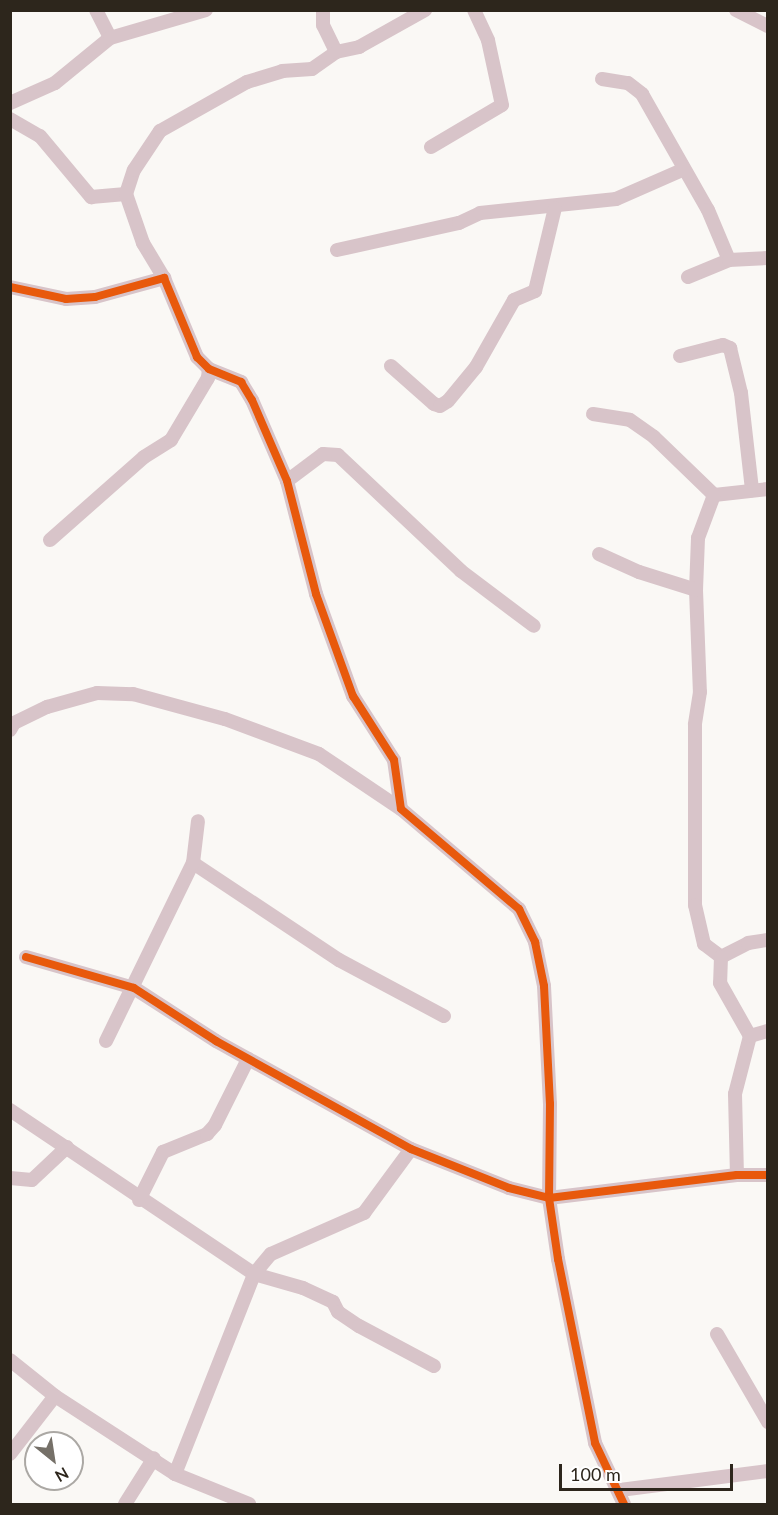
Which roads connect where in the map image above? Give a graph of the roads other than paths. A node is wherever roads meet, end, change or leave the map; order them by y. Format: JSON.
{"nodes":[{"id":1,"x":96,"y":10,"type":"edge"},
{"id":2,"x":206,"y":10,"type":"edge"},
{"id":3,"x":323,"y":10,"type":"edge"},
{"id":4,"x":425,"y":10,"type":"edge"},
{"id":5,"x":474,"y":10,"type":"edge"},
{"id":6,"x":736,"y":10,"type":"edge"},
{"id":7,"x":768,"y":26,"type":"edge"},
{"id":8,"x":110,"y":38,"type":"junction"},
{"id":9,"x":336,"y":52,"type":"junction"},
{"id":10,"x":602,"y":79,"type":"dead end"},
{"id":11,"x":10,"y":104,"type":"edge"},
{"id":12,"x":10,"y":119,"type":"edge"},
{"id":13,"x":431,"y":147,"type":"dead end"},
{"id":14,"x":682,"y":170,"type":"junction"},
{"id":15,"x":126,"y":194,"type":"junction"},
{"id":16,"x":555,"y":208,"type":"junction"},
{"id":17,"x":337,"y":250,"type":"dead end"},
{"id":18,"x":768,"y":258,"type":"edge"},
{"id":19,"x":729,"y":260,"type":"junction"},
{"id":20,"x":688,"y":277,"type":"dead end"},
{"id":21,"x":164,"y":278,"type":"junction"},
{"id":22,"x":10,"y":287,"type":"edge"},
{"id":23,"x":680,"y":356,"type":"dead end"},
{"id":24,"x":390,"y":366,"type":"dead end"},
{"id":25,"x":209,"y":369,"type":"junction"},
{"id":26,"x":593,"y":414,"type":"dead end"},
{"id":27,"x":287,"y":481,"type":"junction"},
{"id":28,"x":768,"y":489,"type":"edge"},
{"id":29,"x":752,"y":490,"type":"junction"},
{"id":30,"x":714,"y":495,"type":"junction"},
{"id":31,"x":50,"y":540,"type":"dead end"},
{"id":32,"x":599,"y":554,"type":"dead end"},
{"id":33,"x":696,"y":590,"type":"junction"},
{"id":34,"x":534,"y":626,"type":"dead end"},
{"id":35,"x":10,"y":730,"type":"edge"},
{"id":36,"x":401,"y":809,"type":"junction"},
{"id":37,"x":198,"y":821,"type":"dead end"},
{"id":38,"x":192,"y":863,"type":"junction"},
{"id":39,"x":768,"y":939,"type":"edge"},
{"id":40,"x":26,"y":957,"type":"dead end"},
{"id":41,"x":721,"y":957,"type":"junction"},
{"id":42,"x":134,"y":988,"type":"junction"},
{"id":43,"x":444,"y":1016,"type":"dead end"},
{"id":44,"x":768,"y":1031,"type":"edge"},
{"id":45,"x":750,"y":1036,"type":"junction"},
{"id":46,"x":106,"y":1041,"type":"dead end"},
{"id":47,"x":248,"y":1059,"type":"junction"},
{"id":48,"x":10,"y":1110,"type":"edge"},
{"id":49,"x":67,"y":1147,"type":"junction"},
{"id":50,"x":411,"y":1149,"type":"junction"},
{"id":51,"x":736,"y":1174,"type":"junction"},
{"id":52,"x":768,"y":1175,"type":"edge"},
{"id":53,"x":10,"y":1178,"type":"edge"},
{"id":54,"x":549,"y":1198,"type":"junction"},
{"id":55,"x":139,"y":1200,"type":"junction"},
{"id":56,"x":254,"y":1274,"type":"junction"},
{"id":57,"x":717,"y":1334,"type":"dead end"},
{"id":58,"x":10,"y":1360,"type":"edge"},
{"id":59,"x":434,"y":1366,"type":"dead end"},
{"id":60,"x":55,"y":1396,"type":"junction"},
{"id":61,"x":768,"y":1422,"type":"edge"},
{"id":62,"x":10,"y":1454,"type":"edge"},
{"id":63,"x":154,"y":1458,"type":"junction"},
{"id":64,"x":768,"y":1471,"type":"edge"},
{"id":65,"x":175,"y":1474,"type":"junction"},
{"id":66,"x":620,"y":1490,"type":"junction"},
{"id":67,"x":125,"y":1504,"type":"edge"},
{"id":68,"x":249,"y":1504,"type":"edge"},
{"id":69,"x":624,"y":1504,"type":"edge"}],
"edges":[{"from":1,"to":8,"type":"street"},
{"from":2,"to":8,"type":"street"},
{"from":3,"to":9,"type":"street"},
{"from":4,"to":9,"type":"street"},
{"from":5,"to":13,"type":"street"},
{"from":6,"to":7,"type":"street"},
{"from":8,"to":11,"type":"street"},
{"from":9,"to":15,"type":"street"},
{"from":10,"to":14,"type":"street"},
{"from":12,"to":15,"type":"street"},
{"from":14,"to":16,"type":"street"},
{"from":14,"to":19,"type":"street"},
{"from":15,"to":21,"type":"street"},
{"from":16,"to":17,"type":"street"},
{"from":16,"to":24,"type":"street"},
{"from":18,"to":19,"type":"street"},
{"from":19,"to":20,"type":"street"},
{"from":21,"to":22,"type":"street"},
{"from":21,"to":25,"type":"street"},
{"from":23,"to":29,"type":"street"},
{"from":25,"to":27,"type":"street"},
{"from":25,"to":31,"type":"street"},
{"from":26,"to":30,"type":"street"},
{"from":27,"to":34,"type":"street"},
{"from":27,"to":36,"type":"street"},
{"from":28,"to":29,"type":"street"},
{"from":29,"to":30,"type":"street"},
{"from":30,"to":33,"type":"street"},
{"from":32,"to":33,"type":"street"},
{"from":33,"to":41,"type":"street"},
{"from":35,"to":36,"type":"street"},
{"from":36,"to":54,"type":"street"},
{"from":37,"to":38,"type":"street"},
{"from":38,"to":42,"type":"street"},
{"from":38,"to":43,"type":"street"},
{"from":39,"to":41,"type":"street"},
{"from":40,"to":42,"type":"street"},
{"from":41,"to":45,"type":"street"},
{"from":42,"to":46,"type":"street"},
{"from":42,"to":47,"type":"street"},
{"from":44,"to":45,"type":"street"},
{"from":45,"to":51,"type":"street"},
{"from":47,"to":50,"type":"street"},
{"from":47,"to":55,"type":"street"},
{"from":48,"to":49,"type":"street"},
{"from":49,"to":53,"type":"street"},
{"from":49,"to":55,"type":"street"},
{"from":50,"to":54,"type":"street"},
{"from":50,"to":56,"type":"street"},
{"from":51,"to":52,"type":"street"},
{"from":51,"to":54,"type":"street"},
{"from":54,"to":66,"type":"street"},
{"from":55,"to":56,"type":"street"},
{"from":56,"to":59,"type":"street"},
{"from":56,"to":65,"type":"street"},
{"from":57,"to":61,"type":"street"},
{"from":58,"to":60,"type":"street"},
{"from":60,"to":62,"type":"street"},
{"from":60,"to":63,"type":"street"},
{"from":63,"to":65,"type":"street"},
{"from":63,"to":67,"type":"street"},
{"from":64,"to":66,"type":"street"},
{"from":65,"to":68,"type":"street"},
{"from":66,"to":69,"type":"street"}]}
